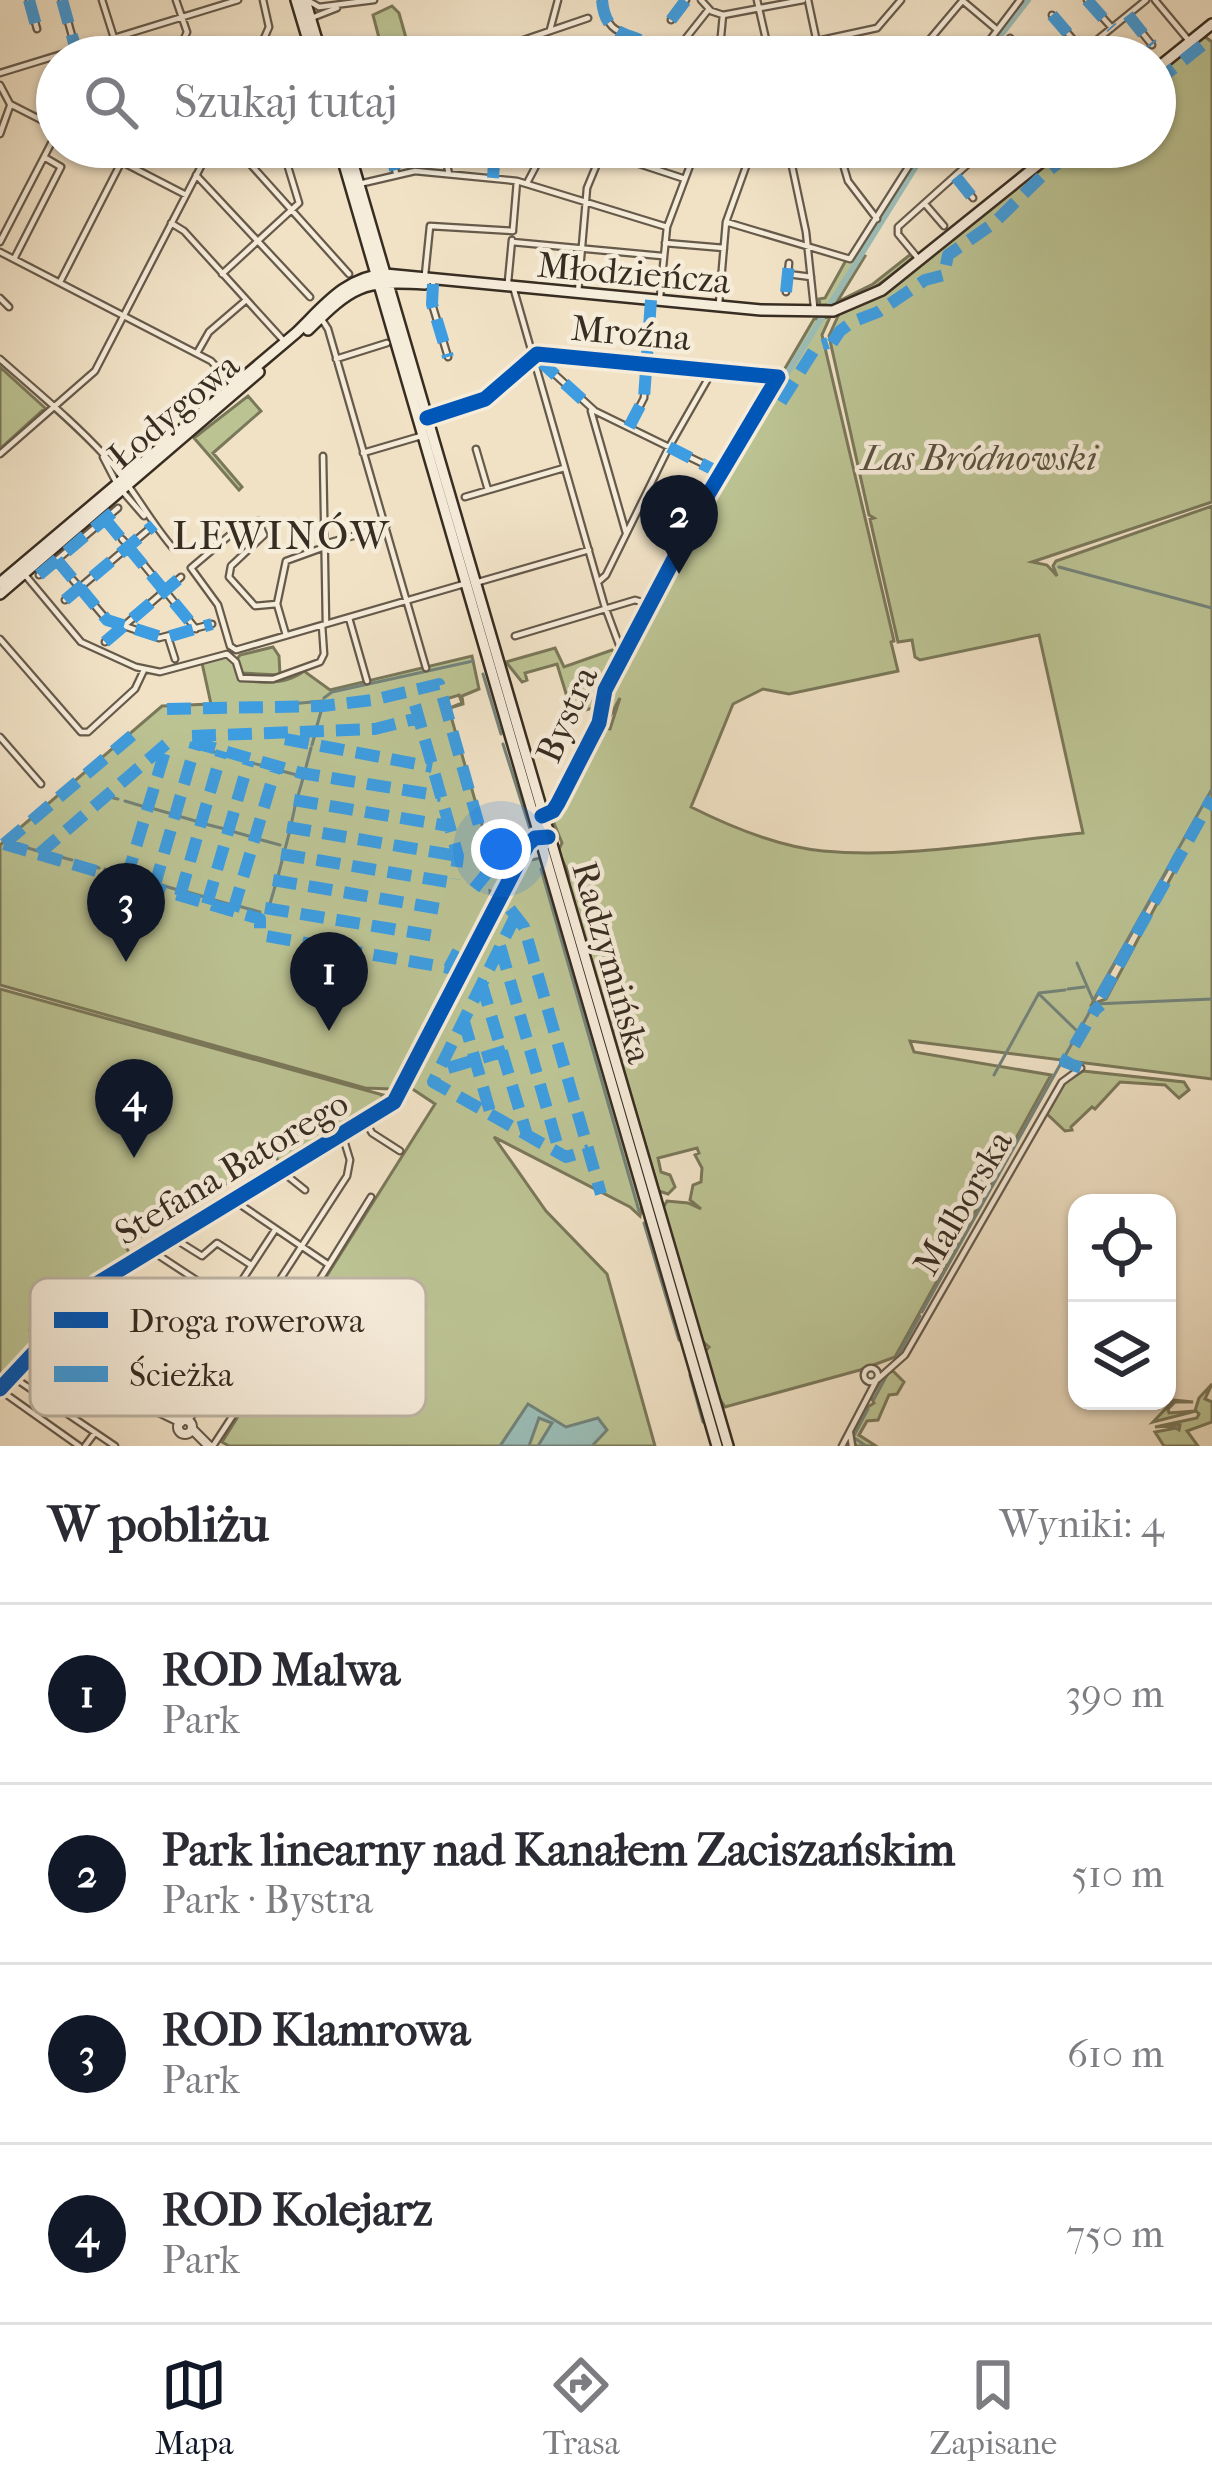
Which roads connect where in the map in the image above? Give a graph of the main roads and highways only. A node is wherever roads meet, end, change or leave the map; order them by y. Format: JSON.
{"nodes":[{"id":1,"x":303,"y":0,"type":"edge"},
{"id":2,"x":1212,"y":24,"type":"edge"},
{"id":3,"x":312,"y":36,"type":"edge"},
{"id":4,"x":313,"y":36,"type":"edge"},
{"id":5,"x":1176,"y":53,"type":"edge"},
{"id":6,"x":346,"y":168,"type":"edge"},
{"id":7,"x":354,"y":168,"type":"edge"},
{"id":8,"x":1034,"y":168,"type":"edge"},
{"id":9,"x":382,"y":278,"type":"junction"},
{"id":10,"x":235,"y":390,"type":"junction"},
{"id":11,"x":21,"y":570,"type":"junction"},
{"id":12,"x":0,"y":583,"type":"edge"},
{"id":13,"x":470,"y":583,"type":"junction"},
{"id":14,"x":0,"y":594,"type":"edge"},
{"id":15,"x":542,"y":843,"type":"junction"},
{"id":16,"x":717,"y":1446,"type":"edge"},
{"id":17,"x":728,"y":1446,"type":"edge"}],
"edges":[{"from":1,"to":3,"type":"main road"},
{"from":1,"to":4,"type":"main road"},
{"from":2,"to":5,"type":"main road"},
{"from":6,"to":9,"type":"main road","name":"Radzymińska"},
{"from":7,"to":9,"type":"main road","name":"Radzymińska"},
{"from":8,"to":9,"type":"main road","name":"Młodzieńcza"},
{"from":9,"to":10,"type":"main road","name":"Łodygowa"},
{"from":9,"to":10,"type":"main road","name":"Łodygowa"},
{"from":9,"to":13,"type":"main road","name":"Radzymińska"},
{"from":9,"to":13,"type":"main road","name":"Radzymińska"},
{"from":10,"to":11,"type":"main road","name":"Łodygowa"},
{"from":11,"to":12,"type":"main road","name":"Łodygowa"},
{"from":11,"to":14,"type":"main road","name":"Łodygowa"},
{"from":13,"to":15,"type":"main road","name":"Radzymińska"},
{"from":13,"to":15,"type":"main road","name":"Radzymińska"},
{"from":15,"to":16,"type":"main road","name":"Radzymińska"},
{"from":15,"to":17,"type":"main road","name":"Radzymińska"}]}
